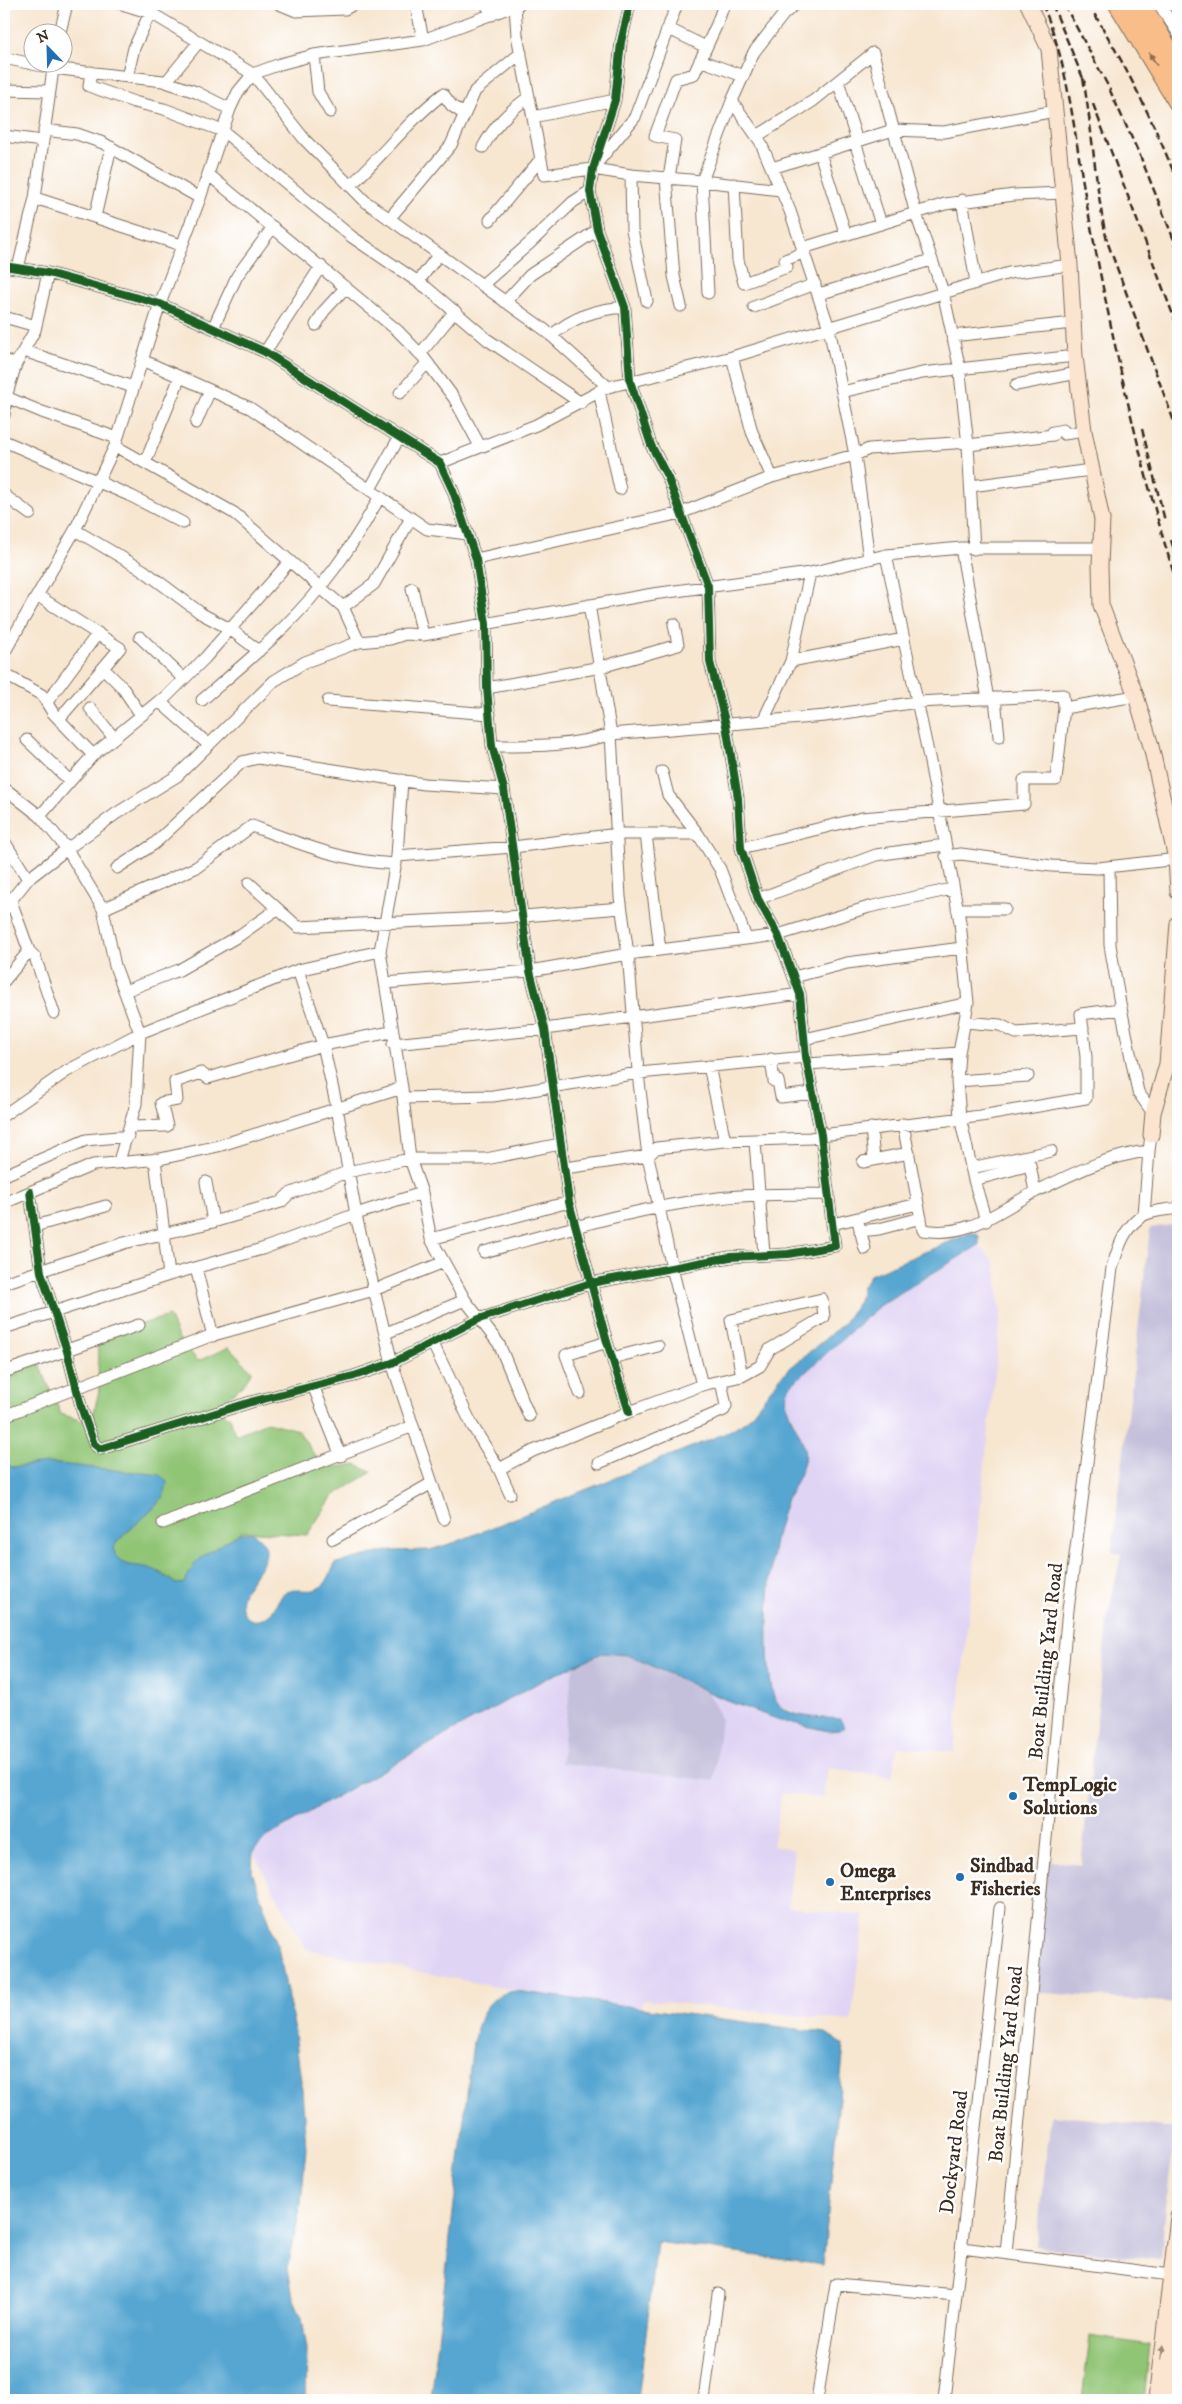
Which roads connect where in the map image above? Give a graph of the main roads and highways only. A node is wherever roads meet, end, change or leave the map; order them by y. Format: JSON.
{"nodes":[{"id":1,"x":1119,"y":4,"type":"edge"},
{"id":2,"x":1140,"y":4,"type":"edge"},
{"id":3,"x":1178,"y":66,"type":"edge"},
{"id":4,"x":1178,"y":101,"type":"edge"}],
"edges":[{"from":4,"to":1,"type":"highway","one_way":true},
{"from":2,"to":3,"type":"highway"}]}
